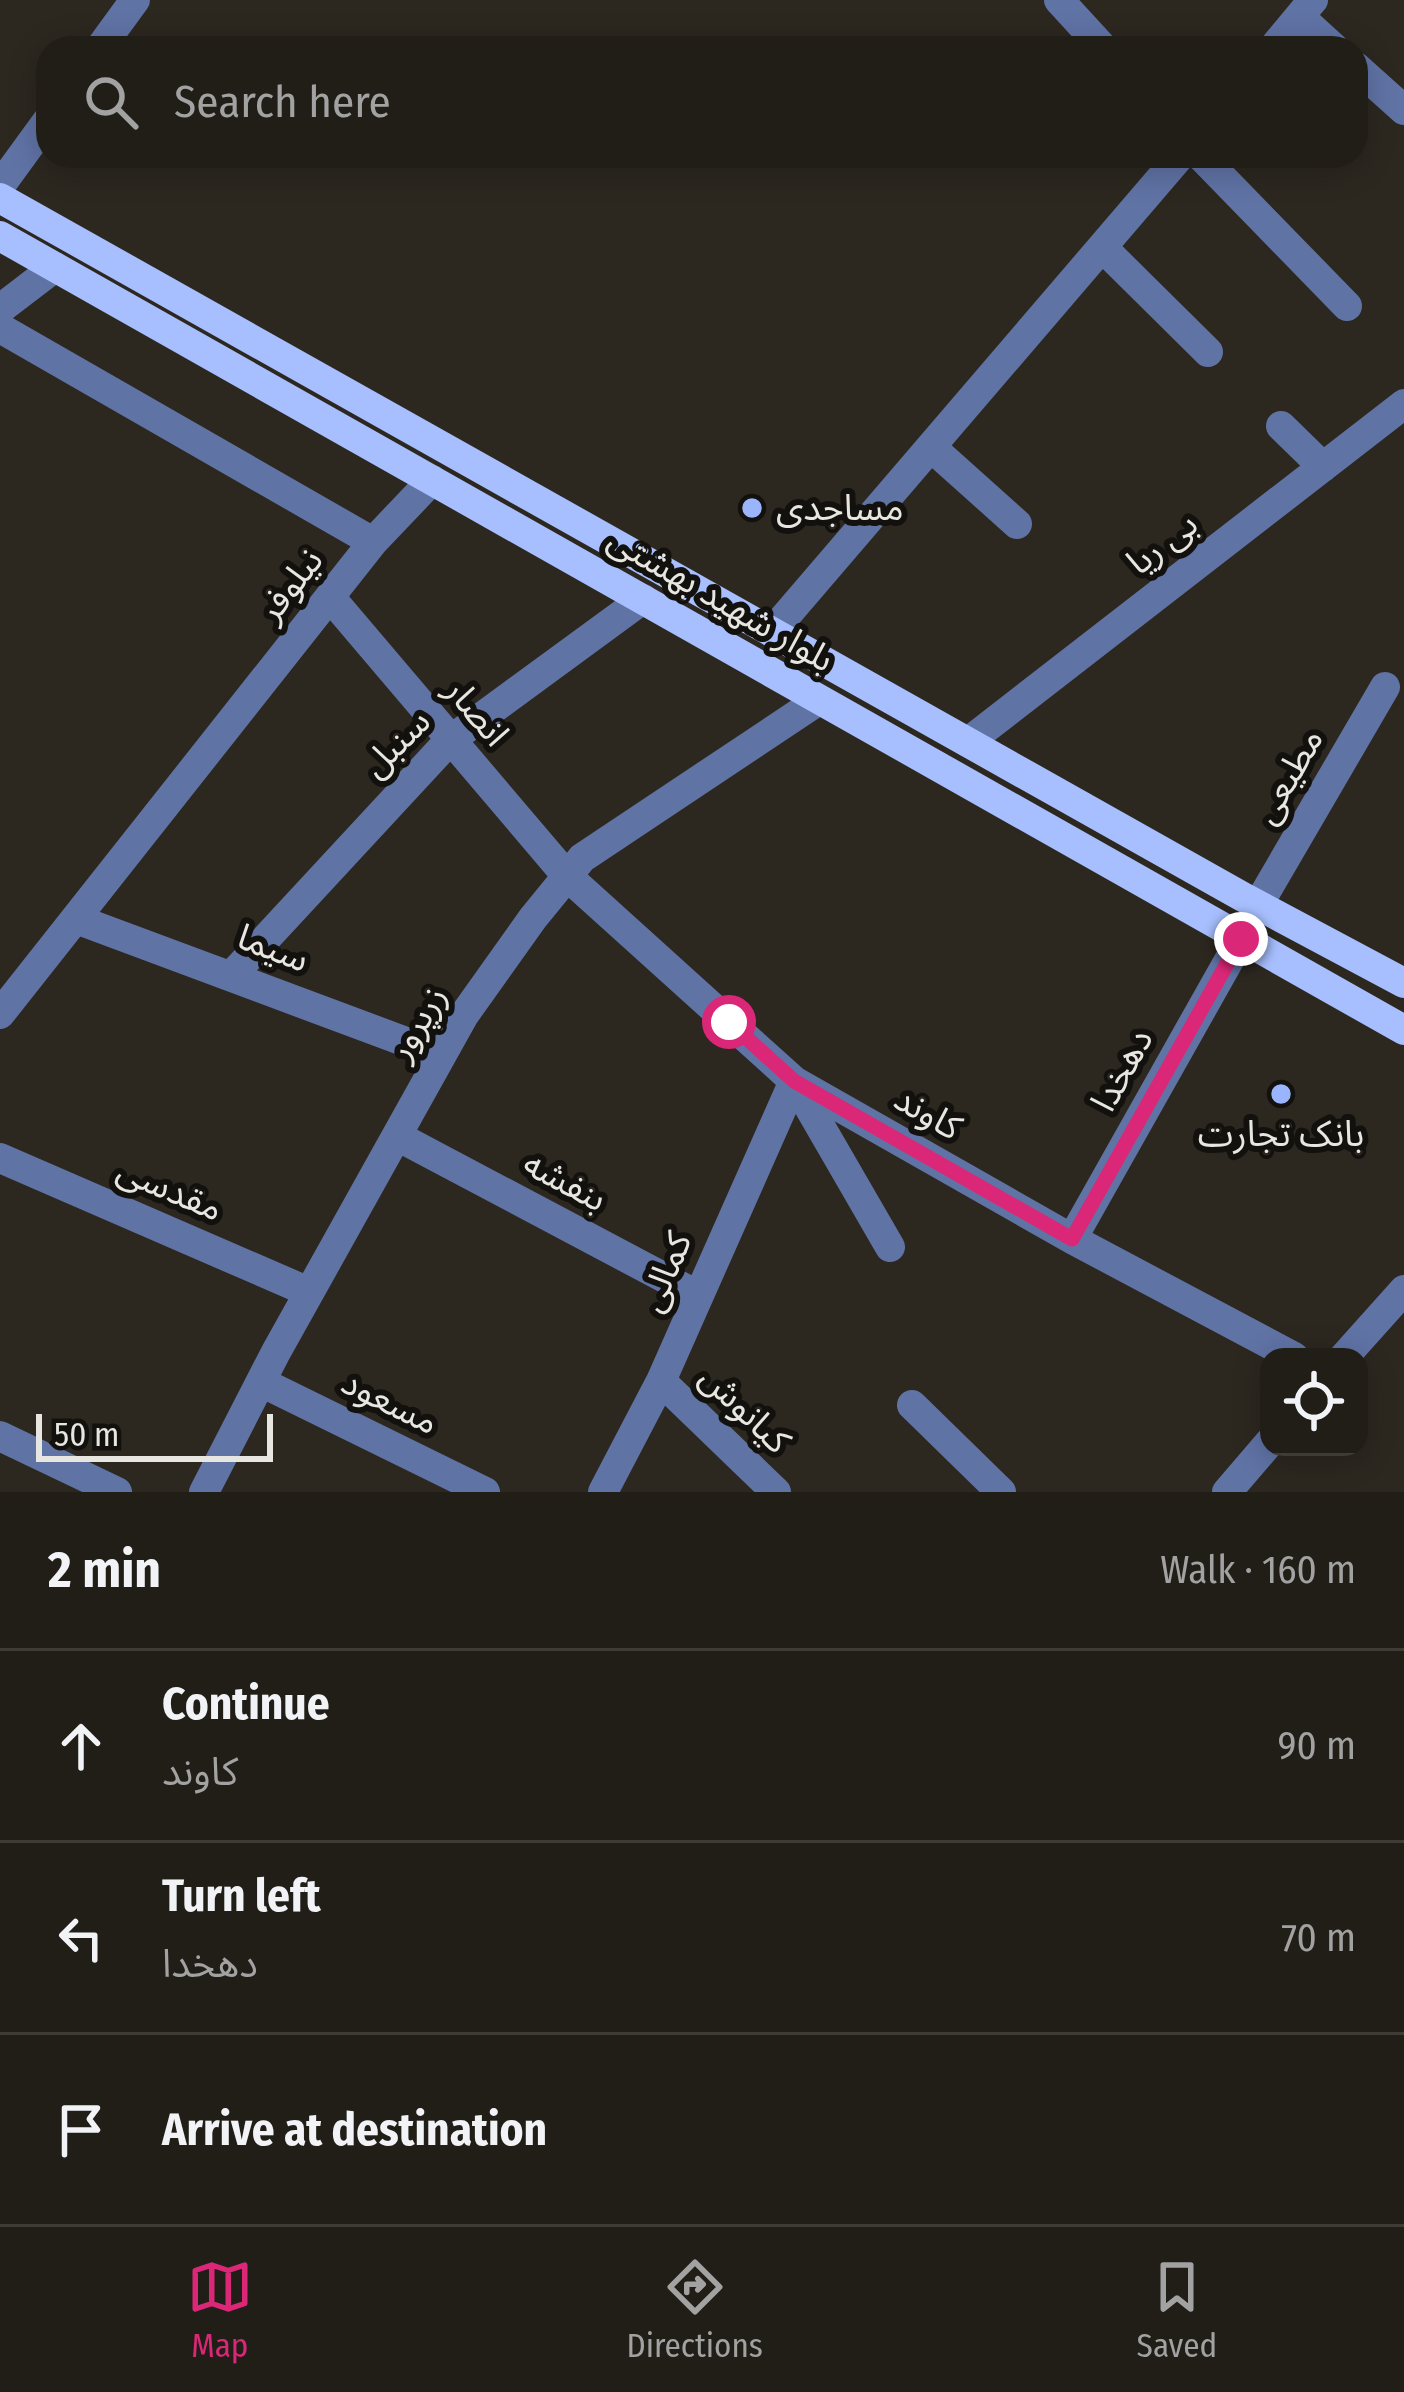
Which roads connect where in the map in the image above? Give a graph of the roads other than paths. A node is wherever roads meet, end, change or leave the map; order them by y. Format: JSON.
{"nodes":[{"id":1,"x":135,"y":0,"type":"edge"},
{"id":2,"x":1059,"y":0,"type":"edge"},
{"id":3,"x":1306,"y":9,"type":"edge"},
{"id":4,"x":109,"y":36,"type":"edge"},
{"id":5,"x":1091,"y":36,"type":"edge"},
{"id":6,"x":1283,"y":36,"type":"edge"},
{"id":7,"x":1325,"y":36,"type":"edge"},
{"id":8,"x":1368,"y":78,"type":"edge"},
{"id":9,"x":1404,"y":110,"type":"edge"},
{"id":10,"x":36,"y":136,"type":"edge"},
{"id":11,"x":1170,"y":168,"type":"edge"},
{"id":12,"x":1213,"y":168,"type":"edge"},
{"id":13,"x":0,"y":186,"type":"edge"},
{"id":14,"x":0,"y":198,"type":"edge"},
{"id":15,"x":0,"y":236,"type":"edge"},
{"id":16,"x":1102,"y":248,"type":"junction"},
{"id":17,"x":56,"y":267,"type":"junction"},
{"id":18,"x":1347,"y":306,"type":"dead end"},
{"id":19,"x":0,"y":309,"type":"edge"},
{"id":20,"x":0,"y":328,"type":"edge"},
{"id":21,"x":1208,"y":352,"type":"dead end"},
{"id":22,"x":1404,"y":404,"type":"edge"},
{"id":23,"x":1281,"y":426,"type":"dead end"},
{"id":24,"x":931,"y":447,"type":"junction"},
{"id":25,"x":1323,"y":467,"type":"junction"},
{"id":26,"x":432,"y":480,"type":"junction"},
{"id":27,"x":1017,"y":524,"type":"dead end"},
{"id":28,"x":374,"y":542,"type":"junction"},
{"id":29,"x":329,"y":597,"type":"junction"},
{"id":30,"x":643,"y":599,"type":"junction"},
{"id":31,"x":772,"y":632,"type":"junction"},
{"id":32,"x":1385,"y":687,"type":"dead end"},
{"id":33,"x":819,"y":700,"type":"junction"},
{"id":34,"x":449,"y":741,"type":"junction"},
{"id":35,"x":968,"y":742,"type":"junction"},
{"id":36,"x":567,"y":876,"type":"junction"},
{"id":37,"x":1258,"y":905,"type":"junction"},
{"id":38,"x":76,"y":919,"type":"junction"},
{"id":39,"x":1241,"y":939,"type":"junction"},
{"id":40,"x":233,"y":974,"type":"junction"},
{"id":41,"x":1404,"y":983,"type":"edge"},
{"id":42,"x":0,"y":1014,"type":"edge"},
{"id":43,"x":1404,"y":1030,"type":"edge"},
{"id":44,"x":441,"y":1055,"type":"junction"},
{"id":45,"x":794,"y":1081,"type":"junction"},
{"id":46,"x":397,"y":1136,"type":"junction"},
{"id":47,"x":0,"y":1158,"type":"edge"},
{"id":48,"x":1072,"y":1239,"type":"junction"},
{"id":49,"x":890,"y":1247,"type":"dead end"},
{"id":50,"x":1404,"y":1290,"type":"edge"},
{"id":51,"x":309,"y":1292,"type":"junction"},
{"id":52,"x":697,"y":1295,"type":"junction"},
{"id":53,"x":1277,"y":1348,"type":"edge"},
{"id":54,"x":1352,"y":1348,"type":"edge"},
{"id":55,"x":261,"y":1382,"type":"junction"},
{"id":56,"x":661,"y":1382,"type":"junction"},
{"id":57,"x":912,"y":1405,"type":"dead end"},
{"id":58,"x":0,"y":1436,"type":"edge"},
{"id":59,"x":1260,"y":1454,"type":"edge"},
{"id":60,"x":117,"y":1492,"type":"edge"},
{"id":61,"x":204,"y":1492,"type":"edge"},
{"id":62,"x":485,"y":1492,"type":"edge"},
{"id":63,"x":604,"y":1492,"type":"edge"},
{"id":64,"x":776,"y":1492,"type":"edge"},
{"id":65,"x":1001,"y":1492,"type":"edge"},
{"id":66,"x":1227,"y":1492,"type":"edge"}],
"edges":[{"from":1,"to":4,"type":"street"},
{"from":2,"to":5,"type":"street"},
{"from":3,"to":6,"type":"street"},
{"from":3,"to":7,"type":"street"},
{"from":8,"to":9,"type":"street"},
{"from":10,"to":13,"type":"street"},
{"from":11,"to":16,"type":"street"},
{"from":12,"to":18,"type":"street"},
{"from":14,"to":31,"type":"main road","name":"بلوار شهید بهشتی"},
{"from":15,"to":17,"type":"main road","name":"بلوار شهید بهشتی"},
{"from":16,"to":21,"type":"street"},
{"from":16,"to":24,"type":"street"},
{"from":17,"to":19,"type":"street"},
{"from":17,"to":26,"type":"main road","name":"بلوار شهید بهشتی"},
{"from":20,"to":28,"type":"street","name":"نیلوفر"},
{"from":22,"to":25,"type":"street","name":"بی ریا"},
{"from":23,"to":25,"type":"street"},
{"from":24,"to":27,"type":"street"},
{"from":24,"to":31,"type":"street"},
{"from":25,"to":35,"type":"street","name":"بی ریا"},
{"from":26,"to":28,"type":"street"},
{"from":26,"to":30,"type":"main road","name":"بلوار شهید بهشتی"},
{"from":28,"to":29,"type":"street","name":"نیلوفر"},
{"from":29,"to":34,"type":"street","name":"انصار"},
{"from":29,"to":38,"type":"street","name":"نیلوفر"},
{"from":30,"to":33,"type":"main road","name":"بلوار شهید بهشتی"},
{"from":30,"to":34,"type":"street","name":"سنبل"},
{"from":31,"to":35,"type":"main road","name":"بلوار شهید بهشتی"},
{"from":32,"to":37,"type":"street","name":"مطیعی"},
{"from":33,"to":36,"type":"street","name":"زرپرور"},
{"from":33,"to":39,"type":"main road","name":"بلوار شهید بهشتی"},
{"from":34,"to":36,"type":"street","name":"انصار"},
{"from":34,"to":40,"type":"street","name":"سنبل"},
{"from":35,"to":37,"type":"main road","name":"بلوار شهید بهشتی"},
{"from":36,"to":44,"type":"street","name":"زرپرور"},
{"from":36,"to":45,"type":"street","name":"کاوند"},
{"from":37,"to":41,"type":"main road","name":"بلوار شهید بهشتی"},
{"from":38,"to":40,"type":"street","name":"سیما"},
{"from":38,"to":42,"type":"street","name":"نیلوفر"},
{"from":39,"to":43,"type":"main road","name":"بلوار شهید بهشتی"},
{"from":39,"to":48,"type":"street","name":"دهخدا"},
{"from":40,"to":44,"type":"street","name":"سیما"},
{"from":44,"to":46,"type":"street","name":"زرپرور"},
{"from":45,"to":48,"type":"street","name":"کاوند"},
{"from":45,"to":49,"type":"street"},
{"from":45,"to":52,"type":"street","name":"کمالی"},
{"from":46,"to":51,"type":"street","name":"زرپرور"},
{"from":46,"to":52,"type":"street","name":"بنفشه"},
{"from":47,"to":51,"type":"street","name":"مقدسی"},
{"from":48,"to":53,"type":"street","name":"کاوند"},
{"from":50,"to":54,"type":"street"},
{"from":51,"to":55,"type":"street","name":"زرپرور"},
{"from":52,"to":56,"type":"street","name":"کمالی"},
{"from":55,"to":61,"type":"street","name":"زرپرور"},
{"from":55,"to":62,"type":"street","name":"مسعود"},
{"from":56,"to":63,"type":"street","name":"کمالی"},
{"from":56,"to":64,"type":"street","name":"کیانوش"},
{"from":57,"to":65,"type":"street"},
{"from":58,"to":60,"type":"street"},
{"from":59,"to":66,"type":"street"}]}
